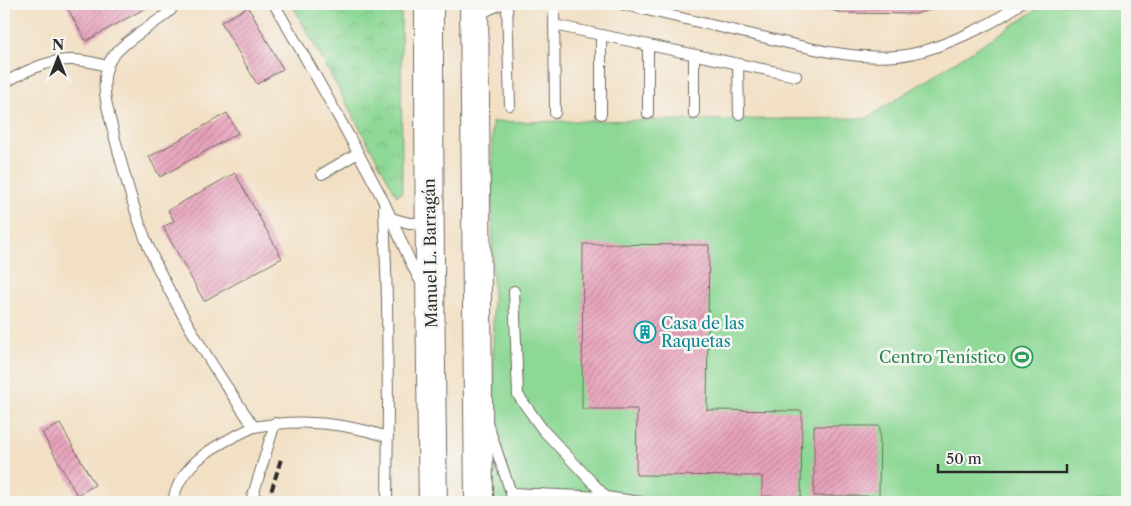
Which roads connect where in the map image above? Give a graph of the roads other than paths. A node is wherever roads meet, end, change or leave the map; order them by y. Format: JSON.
{"nodes":[{"id":1,"x":173,"y":4,"type":"edge"},
{"id":2,"x":274,"y":4,"type":"edge"},
{"id":3,"x":429,"y":4,"type":"edge"},
{"id":4,"x":501,"y":4,"type":"edge"},
{"id":5,"x":507,"y":4,"type":"edge"},
{"id":6,"x":554,"y":4,"type":"edge"},
{"id":7,"x":620,"y":4,"type":"edge"},
{"id":8,"x":1019,"y":4,"type":"edge"},
{"id":9,"x":474,"y":10,"type":"edge"},
{"id":10,"x":554,"y":25,"type":"junction"},
{"id":11,"x":601,"y":35,"type":"junction"},
{"id":12,"x":648,"y":45,"type":"junction"},
{"id":13,"x":694,"y":54,"type":"junction"},
{"id":14,"x":738,"y":64,"type":"junction"},
{"id":15,"x":107,"y":66,"type":"junction"},
{"id":16,"x":796,"y":76,"type":"dead end"},
{"id":17,"x":4,"y":83,"type":"edge"},
{"id":18,"x":510,"y":105,"type":"dead end"},
{"id":19,"x":554,"y":113,"type":"dead end"},
{"id":20,"x":601,"y":114,"type":"dead end"},
{"id":21,"x":648,"y":114,"type":"dead end"},
{"id":22,"x":694,"y":114,"type":"dead end"},
{"id":23,"x":739,"y":114,"type":"dead end"},
{"id":24,"x":358,"y":153,"type":"junction"},
{"id":25,"x":322,"y":174,"type":"dead end"},
{"id":26,"x":384,"y":202,"type":"junction"},
{"id":27,"x":391,"y":218,"type":"junction"},
{"id":28,"x":429,"y":223,"type":"junction"},
{"id":29,"x":514,"y":291,"type":"dead end"},
{"id":30,"x":431,"y":299,"type":"junction"},
{"id":31,"x":478,"y":398,"type":"junction"},
{"id":32,"x":275,"y":423,"type":"junction"},
{"id":33,"x":254,"y":427,"type":"junction"},
{"id":34,"x":388,"y":437,"type":"junction"},
{"id":35,"x":511,"y":498,"type":"edge"},
{"id":36,"x":606,"y":500,"type":"edge"},
{"id":37,"x":174,"y":502,"type":"edge"},
{"id":38,"x":251,"y":502,"type":"edge"},
{"id":39,"x":387,"y":502,"type":"edge"},
{"id":40,"x":433,"y":502,"type":"edge"},
{"id":41,"x":479,"y":502,"type":"edge"},
{"id":42,"x":641,"y":502,"type":"edge"}],
"edges":[{"from":1,"to":15,"type":"lane"},
{"from":2,"to":24,"type":"lane"},
{"from":3,"to":28,"type":"highway","name":"Manuel L. Barragán"},
{"from":4,"to":9,"type":"lane"},
{"from":5,"to":18,"type":"lane"},
{"from":6,"to":10,"type":"lane"},
{"from":7,"to":8,"type":"lane"},
{"from":9,"to":31,"type":"highway"},
{"from":10,"to":11,"type":"lane"},
{"from":10,"to":19,"type":"lane"},
{"from":11,"to":12,"type":"lane"},
{"from":11,"to":20,"type":"lane"},
{"from":12,"to":13,"type":"lane"},
{"from":12,"to":21,"type":"lane"},
{"from":13,"to":14,"type":"lane"},
{"from":13,"to":22,"type":"lane"},
{"from":14,"to":16,"type":"lane"},
{"from":14,"to":23,"type":"lane"},
{"from":15,"to":17,"type":"lane"},
{"from":15,"to":33,"type":"lane"},
{"from":24,"to":25,"type":"lane"},
{"from":24,"to":26,"type":"lane"},
{"from":26,"to":27,"type":"lane"},
{"from":26,"to":34,"type":"lane"},
{"from":27,"to":28,"type":"lane"},
{"from":27,"to":30,"type":"lane"},
{"from":28,"to":30,"type":"highway","name":"Manuel L. Barragán"},
{"from":29,"to":36,"type":"lane"},
{"from":30,"to":40,"type":"highway","name":"Manuel L. Barragán"},
{"from":31,"to":35,"type":"lane"},
{"from":31,"to":41,"type":"highway"},
{"from":32,"to":33,"type":"lane"},
{"from":32,"to":34,"type":"lane"},
{"from":32,"to":38,"type":"lane"},
{"from":33,"to":37,"type":"lane"},
{"from":34,"to":39,"type":"lane"},
{"from":35,"to":36,"type":"lane"},
{"from":36,"to":42,"type":"lane"}]}
